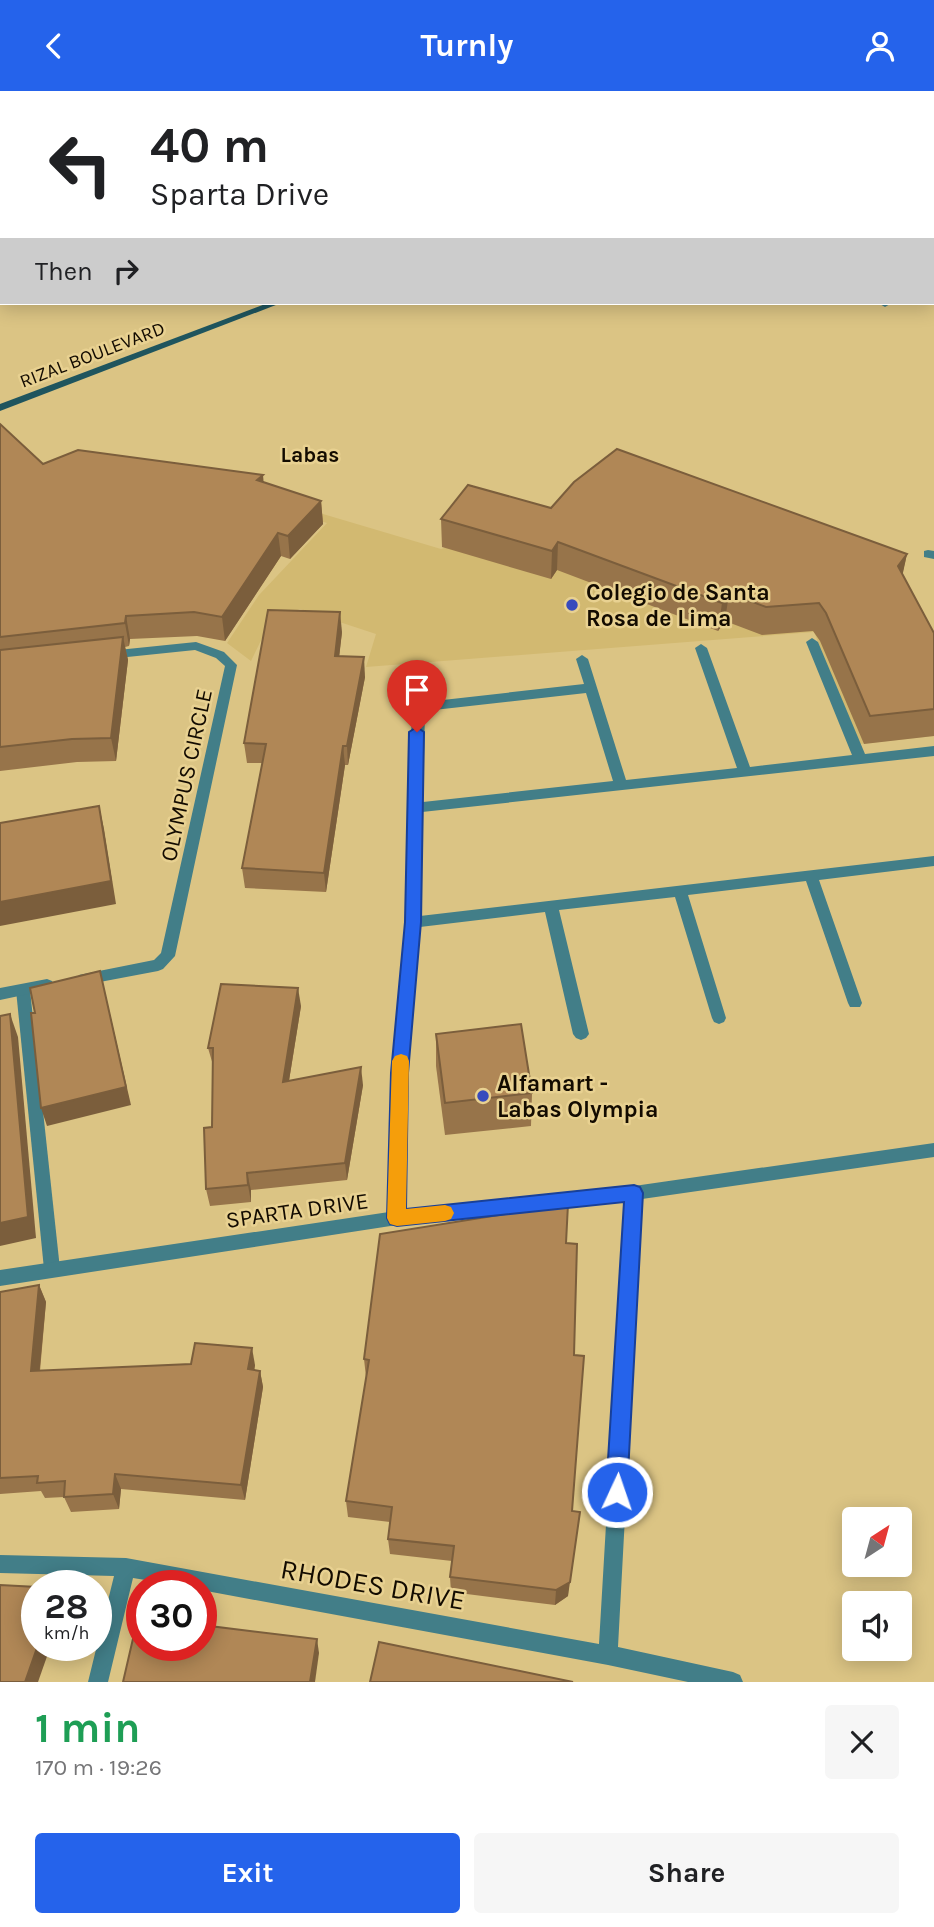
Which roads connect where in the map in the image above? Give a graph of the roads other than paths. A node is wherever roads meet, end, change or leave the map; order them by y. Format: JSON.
{"nodes":[{"id":1,"x":271,"y":305,"type":"edge"},
{"id":2,"x":0,"y":408,"type":"edge"},
{"id":3,"x":811,"y":642,"type":"dead end"},
{"id":4,"x":701,"y":648,"type":"dead end"},
{"id":5,"x":92,"y":657,"type":"edge"},
{"id":6,"x":582,"y":659,"type":"dead end"},
{"id":7,"x":419,"y":683,"type":"dead end"},
{"id":8,"x":590,"y":688,"type":"junction"},
{"id":9,"x":418,"y":707,"type":"junction"},
{"id":10,"x":934,"y":751,"type":"edge"},
{"id":11,"x":860,"y":758,"type":"junction"},
{"id":12,"x":745,"y":772,"type":"junction"},
{"id":13,"x":621,"y":786,"type":"junction"},
{"id":14,"x":414,"y":808,"type":"junction"},
{"id":15,"x":934,"y":861,"type":"edge"},
{"id":16,"x":811,"y":877,"type":"junction"},
{"id":17,"x":680,"y":891,"type":"junction"},
{"id":18,"x":551,"y":907,"type":"junction"},
{"id":19,"x":413,"y":922,"type":"junction"},
{"id":20,"x":23,"y":990,"type":"junction"},
{"id":21,"x":0,"y":994,"type":"edge"},
{"id":22,"x":855,"y":1003,"type":"dead end"},
{"id":23,"x":719,"y":1019,"type":"dead end"},
{"id":24,"x":581,"y":1034,"type":"dead end"},
{"id":25,"x":934,"y":1150,"type":"edge"},
{"id":26,"x":634,"y":1193,"type":"junction"},
{"id":27,"x":397,"y":1218,"type":"junction"},
{"id":28,"x":52,"y":1269,"type":"junction"},
{"id":29,"x":0,"y":1278,"type":"edge"},
{"id":30,"x":0,"y":1564,"type":"edge"},
{"id":31,"x":127,"y":1567,"type":"junction"},
{"id":32,"x":607,"y":1655,"type":"junction"},
{"id":33,"x":98,"y":1682,"type":"edge"},
{"id":34,"x":733,"y":1682,"type":"edge"}],
"edges":[{"from":1,"to":2,"type":"main road","name":"RIZAL BOULEVARD"},
{"from":3,"to":11,"type":"street"},
{"from":4,"to":12,"type":"street"},
{"from":5,"to":20,"type":"street","name":"OLYMPUS CIRCLE"},
{"from":6,"to":8,"type":"street"},
{"from":7,"to":9,"type":"street"},
{"from":8,"to":9,"type":"street"},
{"from":8,"to":13,"type":"street"},
{"from":9,"to":14,"type":"street"},
{"from":10,"to":11,"type":"street"},
{"from":11,"to":12,"type":"street"},
{"from":12,"to":13,"type":"street"},
{"from":13,"to":14,"type":"street"},
{"from":14,"to":19,"type":"street"},
{"from":15,"to":16,"type":"street"},
{"from":16,"to":17,"type":"street"},
{"from":16,"to":22,"type":"street"},
{"from":17,"to":18,"type":"street"},
{"from":17,"to":23,"type":"street"},
{"from":18,"to":19,"type":"street"},
{"from":18,"to":24,"type":"street"},
{"from":19,"to":27,"type":"street"},
{"from":20,"to":21,"type":"street","name":"OLYMPUS CIRCLE"},
{"from":20,"to":28,"type":"street"},
{"from":25,"to":26,"type":"street","name":"SPARTA DRIVE"},
{"from":26,"to":27,"type":"street","name":"SPARTA DRIVE"},
{"from":26,"to":32,"type":"street"},
{"from":27,"to":28,"type":"street","name":"SPARTA DRIVE"},
{"from":28,"to":29,"type":"street","name":"SPARTA DRIVE"},
{"from":30,"to":31,"type":"street","name":"RHODES DRIVE"},
{"from":31,"to":32,"type":"street","name":"RHODES DRIVE"},
{"from":31,"to":33,"type":"street"},
{"from":32,"to":34,"type":"street","name":"RHODES DRIVE"}]}
